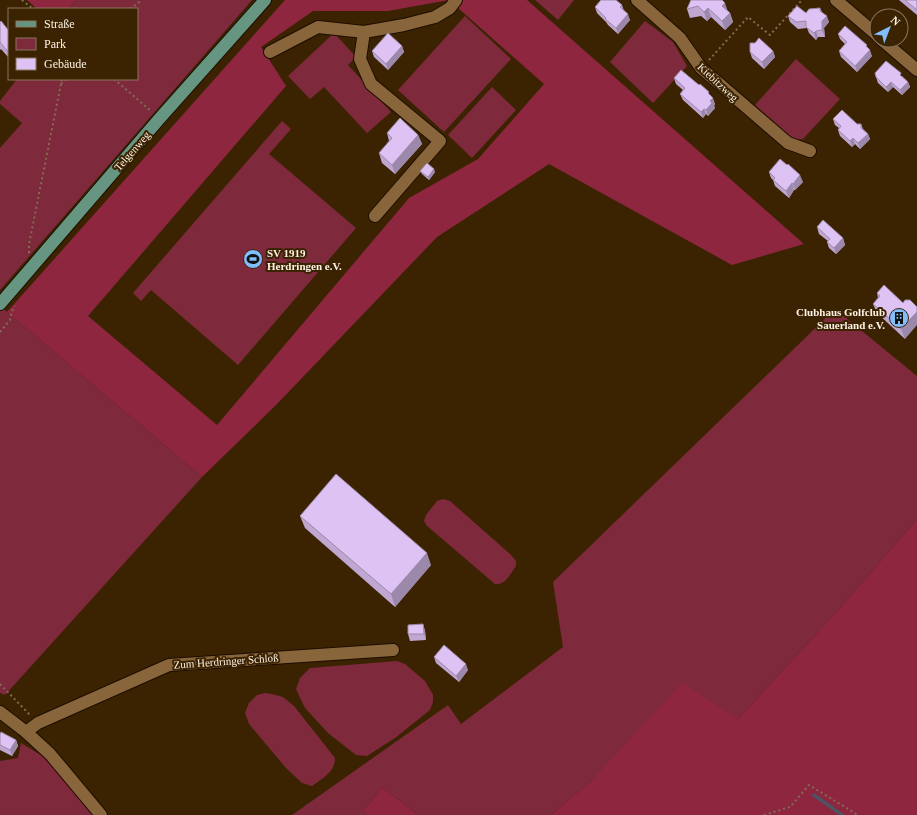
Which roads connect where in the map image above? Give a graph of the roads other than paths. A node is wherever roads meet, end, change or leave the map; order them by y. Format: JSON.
{"nodes":[{"id":1,"x":265,"y":0,"type":"edge"},
{"id":2,"x":456,"y":0,"type":"edge"},
{"id":3,"x":637,"y":0,"type":"edge"},
{"id":4,"x":836,"y":0,"type":"edge"},
{"id":5,"x":869,"y":28,"type":"edge"},
{"id":6,"x":364,"y":32,"type":"junction"},
{"id":7,"x":891,"y":48,"type":"edge"},
{"id":8,"x":270,"y":52,"type":"dead end"},
{"id":9,"x":917,"y":70,"type":"edge"},
{"id":10,"x":810,"y":151,"type":"dead end"},
{"id":11,"x":375,"y":216,"type":"dead end"},
{"id":12,"x":0,"y":304,"type":"edge"},
{"id":13,"x":393,"y":650,"type":"dead end"},
{"id":14,"x":0,"y":712,"type":"edge"},
{"id":15,"x":26,"y":732,"type":"junction"},
{"id":16,"x":101,"y":815,"type":"edge"}],
"edges":[{"from":1,"to":12,"type":"main road","name":"Telgenweg"},
{"from":2,"to":6,"type":"street"},
{"from":3,"to":10,"type":"street","name":"Kiebitzweg"},
{"from":4,"to":5,"type":"street"},
{"from":6,"to":8,"type":"street"},
{"from":6,"to":11,"type":"street"},
{"from":7,"to":9,"type":"street"},
{"from":13,"to":15,"type":"street","name":"Zum Herdringer Schloß"},
{"from":14,"to":15,"type":"street"},
{"from":15,"to":16,"type":"street"}]}
